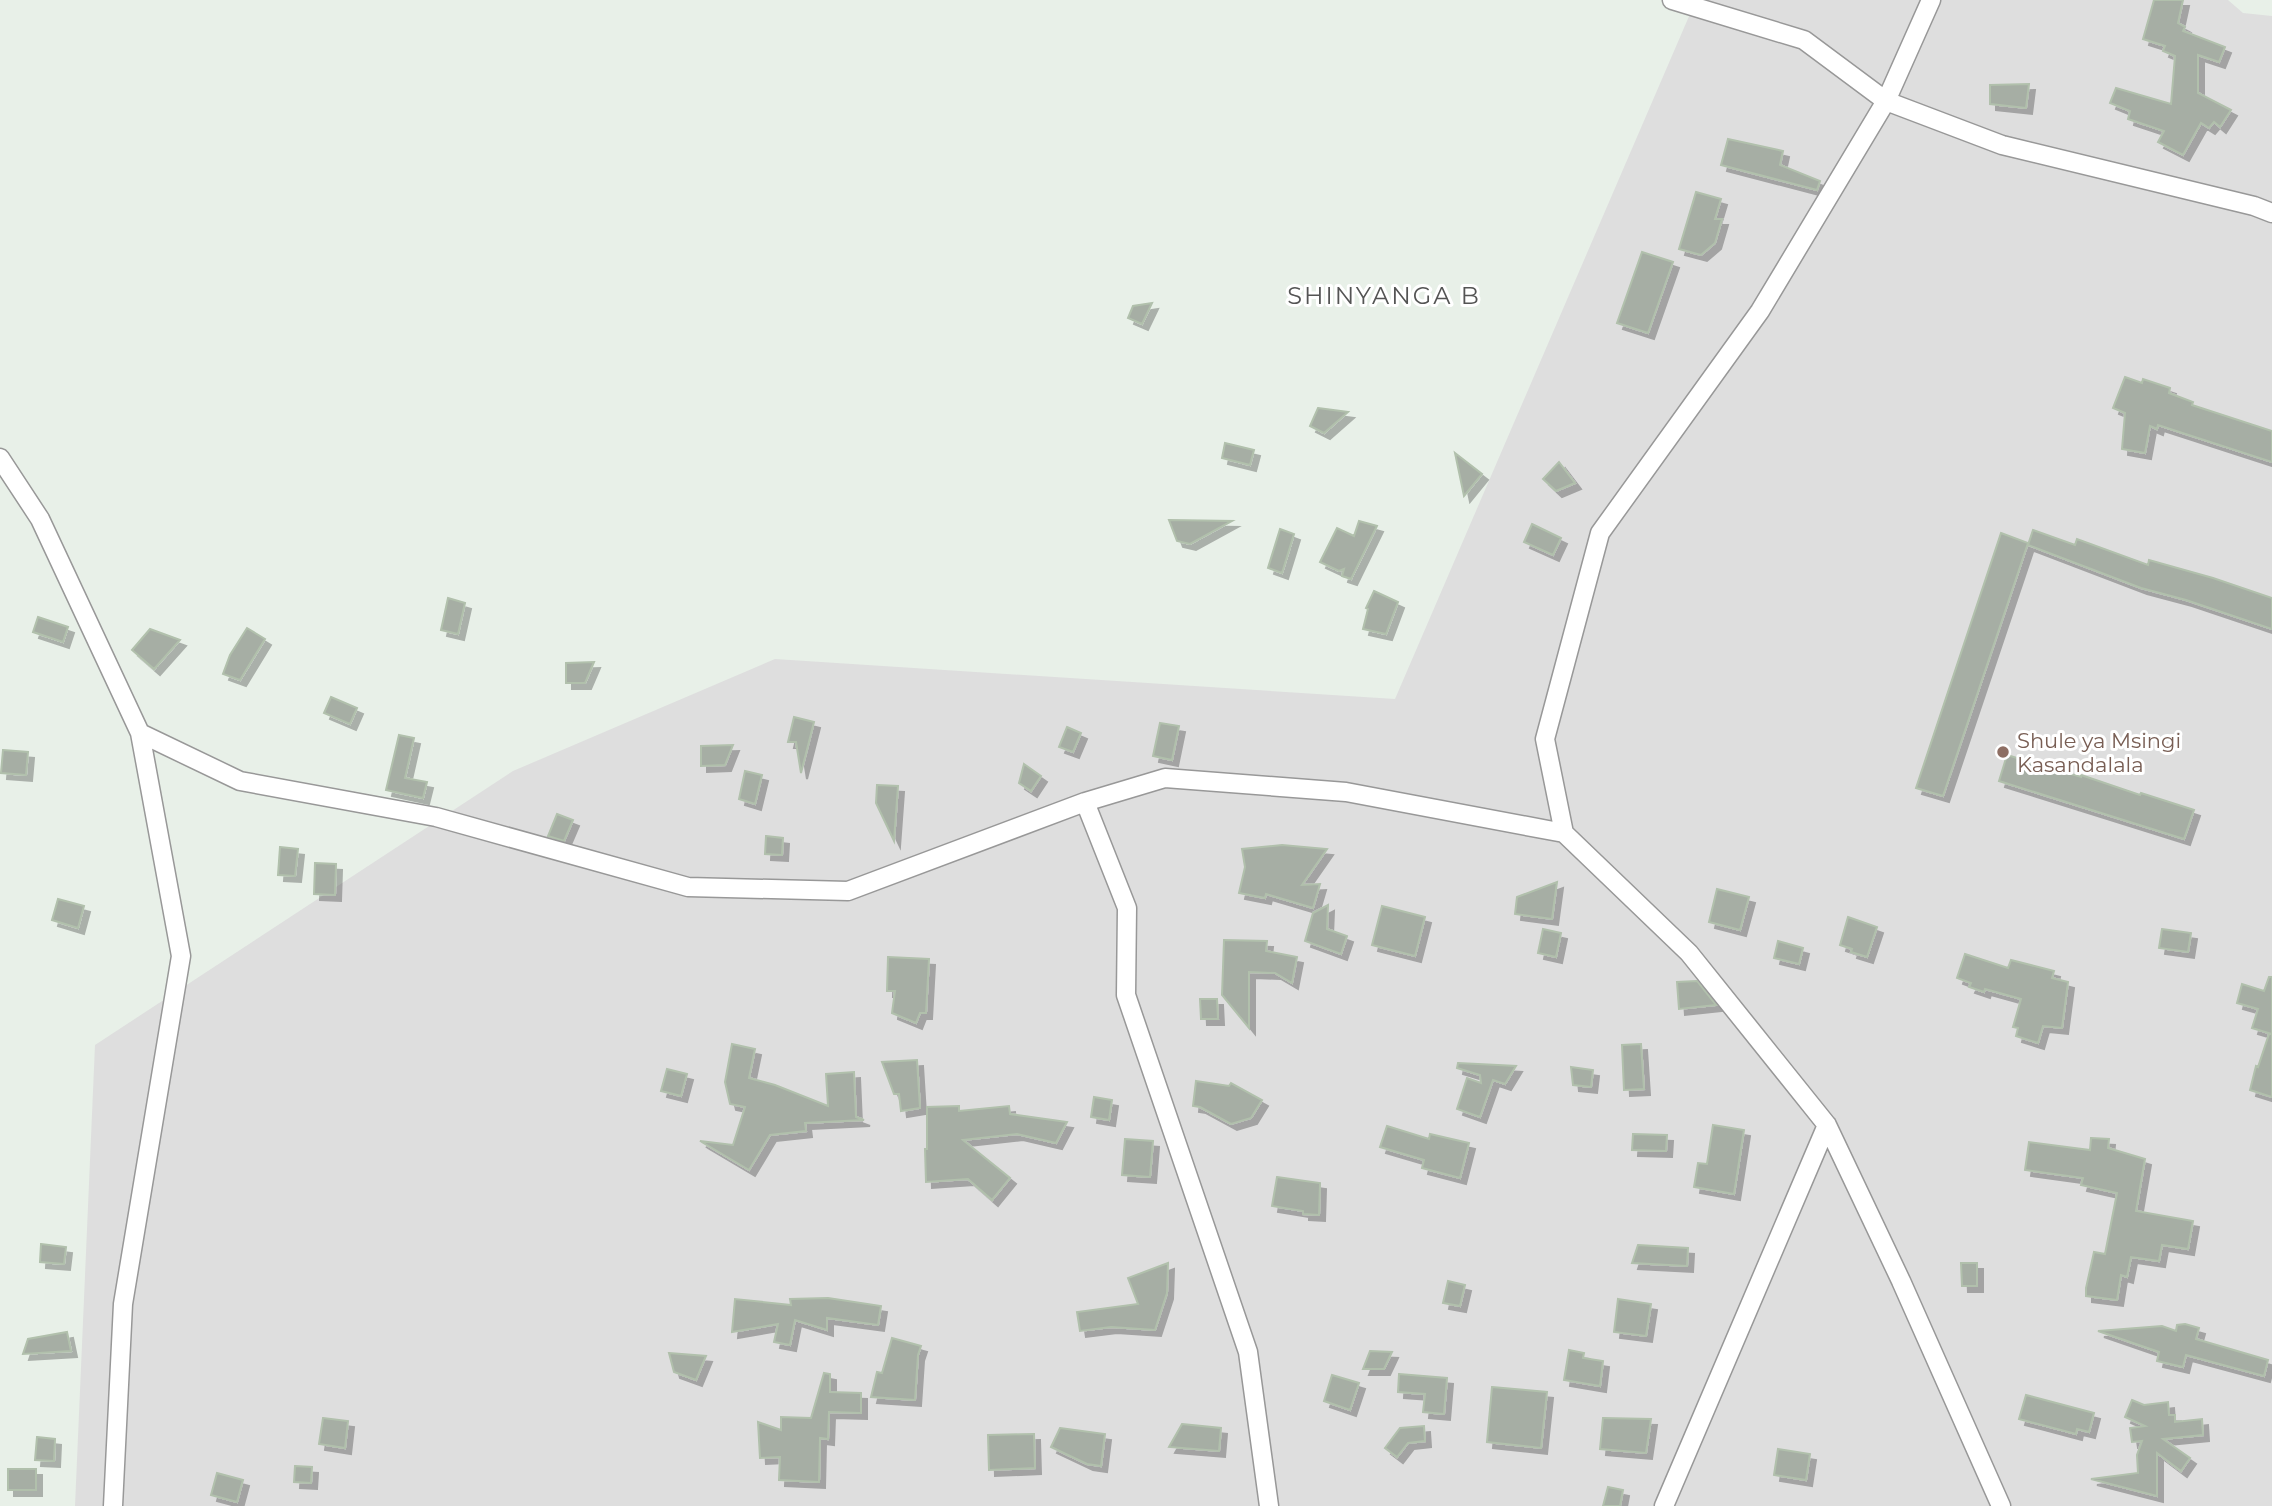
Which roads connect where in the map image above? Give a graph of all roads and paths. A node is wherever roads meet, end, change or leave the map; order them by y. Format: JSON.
{"nodes":[{"id":1,"x":1672,"y":0,"type":"edge"},
{"id":2,"x":1931,"y":0,"type":"edge"},
{"id":3,"x":1886,"y":101,"type":"junction"},
{"id":4,"x":2272,"y":213,"type":"edge"},
{"id":5,"x":0,"y":458,"type":"edge"},
{"id":6,"x":140,"y":733,"type":"junction"},
{"id":7,"x":1085,"y":802,"type":"junction"},
{"id":8,"x":1564,"y":833,"type":"junction"},
{"id":9,"x":1827,"y":1125,"type":"junction"},
{"id":10,"x":113,"y":1506,"type":"edge"},
{"id":11,"x":1269,"y":1506,"type":"edge"},
{"id":12,"x":1664,"y":1506,"type":"edge"},
{"id":13,"x":2001,"y":1506,"type":"edge"}],
"edges":[{"from":1,"to":3,"type":"street"},
{"from":2,"to":3,"type":"street"},
{"from":3,"to":4,"type":"street"},
{"from":3,"to":8,"type":"street"},
{"from":5,"to":6,"type":"street"},
{"from":6,"to":7,"type":"street"},
{"from":6,"to":10,"type":"street"},
{"from":7,"to":8,"type":"street"},
{"from":7,"to":11,"type":"street"},
{"from":8,"to":9,"type":"street"},
{"from":9,"to":12,"type":"street"},
{"from":9,"to":13,"type":"street"}]}
